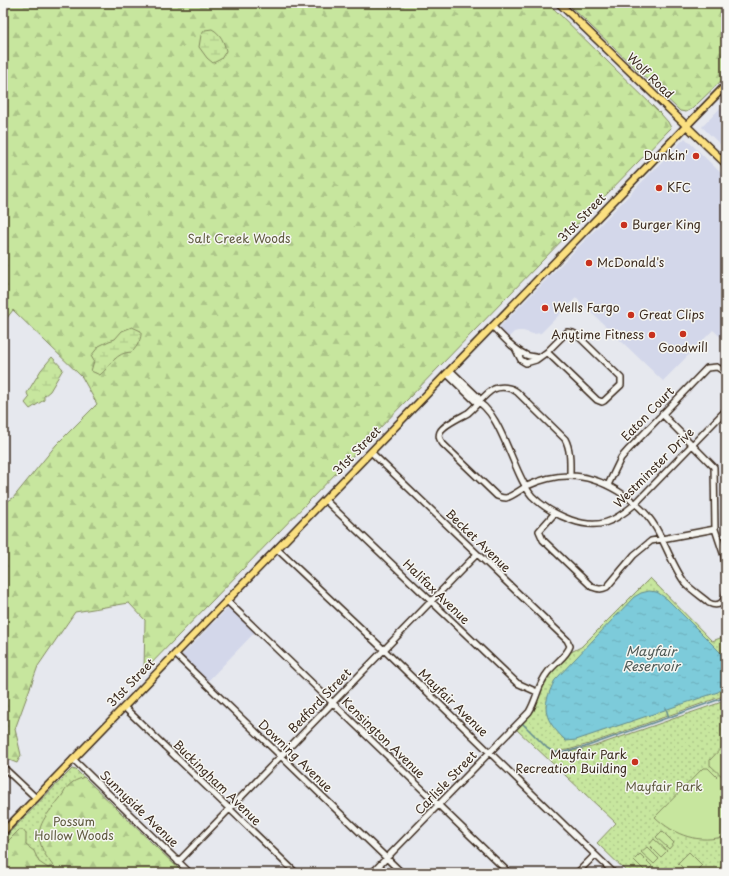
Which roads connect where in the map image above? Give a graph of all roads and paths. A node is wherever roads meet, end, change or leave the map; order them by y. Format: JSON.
{"nodes":[{"id":1,"x":558,"y":3,"type":"edge"},
{"id":2,"x":726,"y":86,"type":"edge"},
{"id":3,"x":686,"y":126,"type":"junction"},
{"id":4,"x":726,"y":164,"type":"edge"},
{"id":5,"x":492,"y":327,"type":"junction"},
{"id":6,"x":547,"y":352,"type":"junction"},
{"id":7,"x":449,"y":372,"type":"junction"},
{"id":8,"x":726,"y":373,"type":"edge"},
{"id":9,"x":479,"y":402,"type":"junction"},
{"id":10,"x":726,"y":410,"type":"edge"},
{"id":11,"x":662,"y":414,"type":"junction"},
{"id":12,"x":693,"y":444,"type":"junction"},
{"id":13,"x":371,"y":452,"type":"junction"},
{"id":14,"x":570,"y":476,"type":"junction"},
{"id":15,"x":608,"y":485,"type":"junction"},
{"id":16,"x":526,"y":487,"type":"junction"},
{"id":17,"x":325,"y":500,"type":"junction"},
{"id":18,"x":635,"y":504,"type":"junction"},
{"id":19,"x":555,"y":513,"type":"junction"},
{"id":20,"x":715,"y":529,"type":"junction"},
{"id":21,"x":662,"y":538,"type":"junction"},
{"id":22,"x":277,"y":549,"type":"junction"},
{"id":23,"x":477,"y":554,"type":"junction"},
{"id":24,"x":726,"y":575,"type":"edge"},
{"id":25,"x":726,"y":593,"type":"edge"},
{"id":26,"x":226,"y":601,"type":"junction"},
{"id":27,"x":432,"y":601,"type":"junction"},
{"id":28,"x":570,"y":646,"type":"joint"},
{"id":29,"x":384,"y":650,"type":"junction"},
{"id":30,"x":175,"y":654,"type":"junction"},
{"id":31,"x":537,"y":692,"type":"junction"},
{"id":32,"x":332,"y":703,"type":"junction"},
{"id":33,"x":124,"y":706,"type":"junction"},
{"id":34,"x":490,"y":752,"type":"junction"},
{"id":35,"x":280,"y":756,"type":"junction"},
{"id":36,"x":73,"y":759,"type":"junction"},
{"id":37,"x":3,"y":767,"type":"edge"},
{"id":38,"x":36,"y":798,"type":"junction"},
{"id":39,"x":438,"y":805,"type":"junction"},
{"id":40,"x":229,"y":809,"type":"junction"},
{"id":41,"x":3,"y":832,"type":"edge"},
{"id":42,"x":595,"y":855,"type":"junction"},
{"id":43,"x":386,"y":858,"type":"junction"},
{"id":44,"x":178,"y":862,"type":"junction"},
{"id":45,"x":190,"y":873,"type":"edge"},
{"id":46,"x":296,"y":873,"type":"edge"},
{"id":47,"x":372,"y":873,"type":"edge"},
{"id":48,"x":402,"y":873,"type":"edge"},
{"id":49,"x":509,"y":873,"type":"edge"},
{"id":50,"x":578,"y":873,"type":"edge"},
{"id":51,"x":614,"y":873,"type":"edge"}],
"edges":[{"from":1,"to":3,"type":"main road","name":"Wolf Road"},
{"from":2,"to":3,"type":"main road","name":"31st Street"},
{"from":3,"to":4,"type":"main road","name":"Wolf Road"},
{"from":3,"to":5,"type":"main road","name":"31st Street"},
{"from":5,"to":6,"type":"street"},
{"from":5,"to":7,"type":"main road","name":"31st Street"},
{"from":6,"to":6,"type":"street"},
{"from":7,"to":9,"type":"street","name":"Westminster Drive"},
{"from":7,"to":13,"type":"main road","name":"31st Street"},
{"from":8,"to":11,"type":"street","name":"Eaton Court"},
{"from":9,"to":14,"type":"street"},
{"from":9,"to":16,"type":"street","name":"Westminster Drive"},
{"from":9,"to":16,"type":"street"},
{"from":10,"to":12,"type":"street","name":"Westminster Drive"},
{"from":11,"to":12,"type":"street"},
{"from":11,"to":15,"type":"street","name":"Eaton Court"},
{"from":12,"to":18,"type":"street","name":"Westminster Drive"},
{"from":12,"to":20,"type":"street"},
{"from":13,"to":17,"type":"main road","name":"31st Street"},
{"from":13,"to":23,"type":"street","name":"Becket Avenue"},
{"from":14,"to":15,"type":"street"},
{"from":14,"to":16,"type":"street"},
{"from":15,"to":18,"type":"street"},
{"from":16,"to":19,"type":"street","name":"Westminster Drive"},
{"from":17,"to":22,"type":"main road","name":"31st Street"},
{"from":17,"to":27,"type":"street","name":"Halifax Avenue"},
{"from":18,"to":19,"type":"street","name":"Westminster Drive"},
{"from":18,"to":21,"type":"street"},
{"from":19,"to":21,"type":"street"},
{"from":20,"to":21,"type":"street"},
{"from":20,"to":24,"type":"street"},
{"from":21,"to":25,"type":"street"},
{"from":22,"to":26,"type":"main road","name":"31st Street"},
{"from":22,"to":29,"type":"street","name":"Mayfair Avenue"},
{"from":23,"to":27,"type":"street","name":"Bedford Street"},
{"from":23,"to":28,"type":"street","name":"Becket Avenue"},
{"from":26,"to":30,"type":"main road","name":"31st Street"},
{"from":26,"to":32,"type":"street","name":"Kensington Avenue"},
{"from":27,"to":29,"type":"street","name":"Bedford Street"},
{"from":27,"to":31,"type":"street","name":"Halifax Avenue"},
{"from":28,"to":31,"type":"street","name":"Carlisle Street"},
{"from":29,"to":32,"type":"street","name":"Bedford Street"},
{"from":29,"to":34,"type":"street","name":"Mayfair Avenue"},
{"from":30,"to":33,"type":"main road","name":"31st Street"},
{"from":30,"to":35,"type":"street","name":"Downing Avenue"},
{"from":31,"to":34,"type":"street","name":"Carlisle Street"},
{"from":32,"to":35,"type":"street","name":"Bedford Street"},
{"from":32,"to":39,"type":"street","name":"Kensington Avenue"},
{"from":33,"to":36,"type":"main road","name":"31st Street"},
{"from":33,"to":40,"type":"street","name":"Buckingham Avenue"},
{"from":34,"to":39,"type":"street","name":"Carlisle Street"},
{"from":34,"to":42,"type":"street","name":"Mayfair Avenue"},
{"from":35,"to":40,"type":"street","name":"Bedford Street"},
{"from":35,"to":43,"type":"street","name":"Downing Avenue"},
{"from":36,"to":38,"type":"main road","name":"31st Street"},
{"from":36,"to":44,"type":"street","name":"Sunnyside Avenue"},
{"from":37,"to":38,"type":"street"},
{"from":38,"to":41,"type":"main road","name":"31st Street"},
{"from":39,"to":43,"type":"street","name":"Carlisle Street"},
{"from":39,"to":49,"type":"street","name":"Kensington Avenue"},
{"from":40,"to":44,"type":"street","name":"Bedford Street"},
{"from":40,"to":46,"type":"street","name":"Buckingham Avenue"},
{"from":42,"to":50,"type":"street"},
{"from":42,"to":51,"type":"street","name":"Mayfair Avenue"},
{"from":43,"to":47,"type":"street","name":"Carlisle Street"},
{"from":43,"to":48,"type":"street","name":"Downing Avenue"},
{"from":44,"to":45,"type":"street","name":"Sunnyside Avenue"}]}
